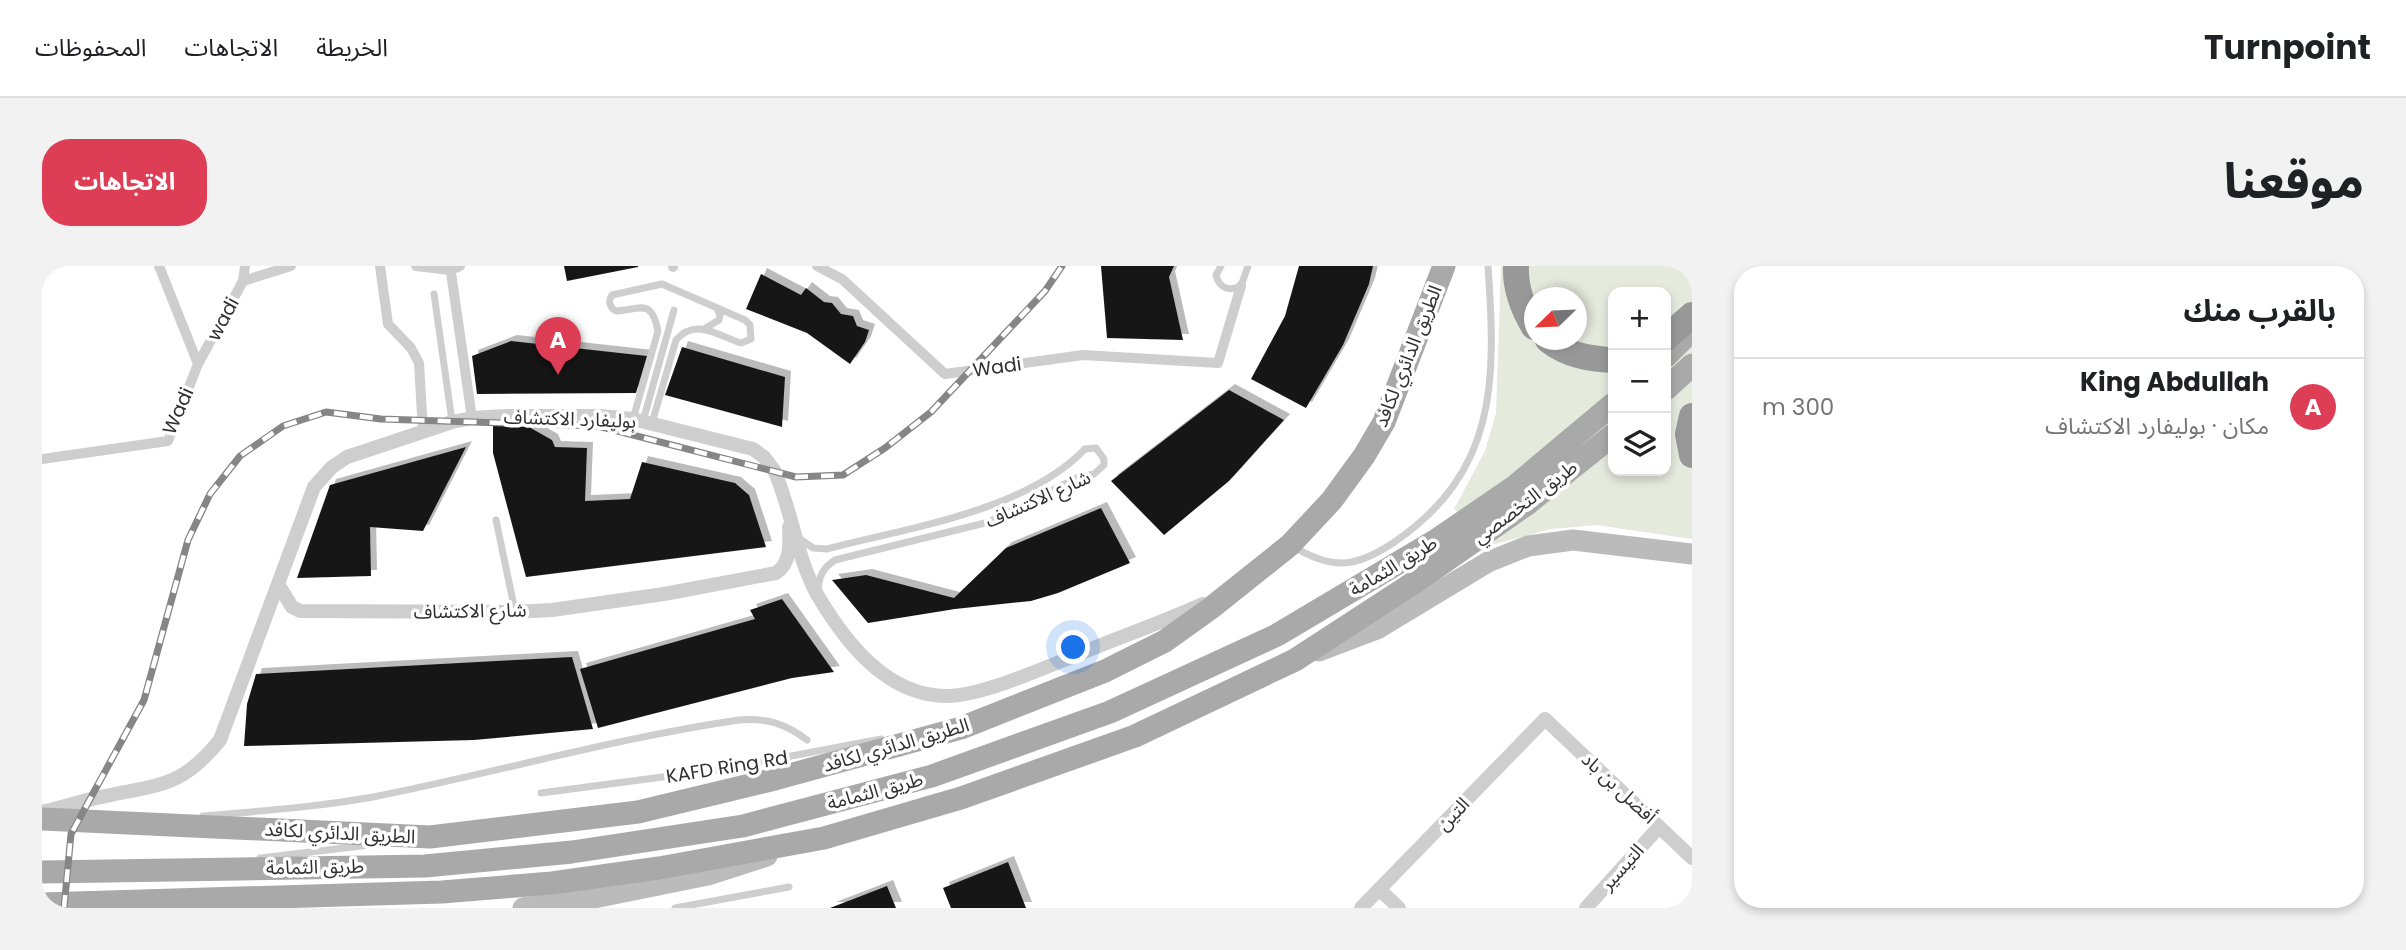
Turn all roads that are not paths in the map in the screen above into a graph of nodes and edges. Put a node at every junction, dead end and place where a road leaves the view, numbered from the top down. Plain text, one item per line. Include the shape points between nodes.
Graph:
1 (159, 266) edge
2 (245, 266) edge
3 (291, 266) edge
4 (380, 266) edge
5 (416, 266) edge
6 (817, 266) edge
7 (1221, 266) edge
8 (1248, 266) edge
9 (1444, 266) edge
10 (1488, 266) edge
11 (1516, 266) edge
12 (453, 268) edge
13 (243, 281) junction
14 (1241, 286) junction
15 (644, 288) junction
16 (434, 294) dead end
17 (641, 306) junction
18 (717, 308) junction
19 (674, 310) dead end
20 (1524, 311) edge
21 (1692, 315) edge
22 (704, 329) junction
23 (1692, 330) edge
24 (1671, 334) edge
25 (1563, 350) edge
26 (1671, 351) edge
27 (1608, 360) edge
28 (198, 363) junction
29 (1692, 365) edge
30 (1671, 384) edge
31 (1608, 408) edge
32 (1692, 416) edge
33 (472, 418) junction
34 (643, 421) junction
35 (452, 422) junction
36 (423, 432) junction
37 (1608, 439) edge
38 (1692, 455) edge
39 (42, 459) edge
40 (788, 513) junction
41 (496, 520) dead end
42 (797, 537) junction
43 (1290, 545) junction
44 (1692, 554) edge
45 (278, 584) junction
46 (1233, 590) junction
47 (817, 594) junction
48 (515, 612) junction
49 (1295, 660) junction
50 (1545, 719) joint
51 (807, 740) dead end
52 (912, 742) junction
53 (541, 793) dead end
54 (42, 813) edge
55 (42, 819) edge
56 (138, 823) junction
57 (1659, 827) junction
58 (430, 837) junction
59 (824, 838) junction
60 (1692, 858) edge
61 (166, 870) junction
62 (42, 872) edge
63 (789, 887) dead end
64 (1379, 889) junction
65 (42, 904) edge
66 (523, 908) edge
67 (675, 908) edge
68 (1361, 908) edge
69 (1399, 908) edge
70 (1586, 908) edge

1 - 28 street, Wadi
2 - 13 street
3 - 13 street, wadi
4 - 36 street via 388,324 419,363
5 - 12 street
6 - 14 street, Wadi via 842,279 945,374 1083,355 1218,363
7 - 14 lane via 1216,275 1220,285 1229,289
8 - 14 lane
9 - 43 main road, الطريق الدائري لكافد via 1384,422 1332,500
10 - 43 lane via 1490,391 1480,433 1454,487 1405,535 1362,560 1328,563
11 - 20 highway
12 - 33 street
13 - 28 street, wadi
15 - 17 lane via 638,296
15 - 17 lane via 612,295 610,303 616,311
15 - 18 lane via 662,285
16 - 35 lane
17 - 34 lane via 658,331
18 - 22 lane via 719,320
18 - 22 lane via 745,320 751,339 741,343
19 - 34 lane
21 - 24 highway
22 - 34 lane via 689,330 676,340
23 - 26 main road
25 - 27 highway
28 - 39 street, Wadi via 168,441
29 - 30 main road
31 - 61 main road, طريق الثمامة via 1514,487 1435,541 1277,635 1110,712 932,776 743,826 572,852 425,866
32 - 38 highway via 1688,434
33 - 34 street, بوليفارد الاكتشاف via 600,416
33 - 35 street, بوليفارد الاكتشاف
34 - 40 street, بوليفارد الاكتشاف via 753,449 779,481
35 - 36 street, بوليفارد الاكتشاف
36 - 45 street, بوليفارد الاكتشاف via 347,457 323,477 314,487
37 - 49 main road, طريق التخصصي via 1516,512
40 - 42 street, بوليفارد الاكتشاف
40 - 48 street, شارع الاكتشاف via 788,557 776,573 664,594
41 - 48 lane
42 - 47 street, بوليفارد الاكتشاف
42 - 47 lane, شارع الاكتشاف via 813,548 827,549 919,526 1010,498 1055,474 1085,449 1096,448 1104,459 1094,474 1077,478 989,523 835,560 820,574
43 - 46 main road, الطريق الدائري لكافد
44 - 49 main road via 1573,540 1528,546 1488,562 1377,629
45 - 48 street, شارع الاكتشاف via 292,607 300,611
45 - 54 street, بوليفارد الاكتشاف via 220,740 198,766 162,785
46 - 47 street, بوليفارد الاكتشاف via 1034,672 945,696 904,687 885,676 849,639
46 - 52 main road, الطريق الدائري لكافد via 1165,641 1105,671 961,728
49 - 59 main road, طريق الثمامة via 1135,736 961,798
50 - 57 street, أفضل بن باد
50 - 64 street, التين
51 - 56 lane, الطريق الدائري لكافد via 775,722 739,720 352,800
52 - 53 lane, KAFD Ring Rd via 892,737 723,769
52 - 58 main road, الطريق الدائري لكافد via 638,811
55 - 56 main road, الطريق الدائري لكافد
56 - 58 main road, الطريق الدائري لكافد
57 - 60 street, أفضل بن باد
57 - 70 street, التيسير
58 - 61 lane
59 - 65 main road, طريق الثمامة via 552,883 456,891
59 - 66 main road, طريق الثمامة via 708,875
61 - 62 main road, طريق الثمامة
63 - 67 lane
64 - 68 street, التين
64 - 69 street

